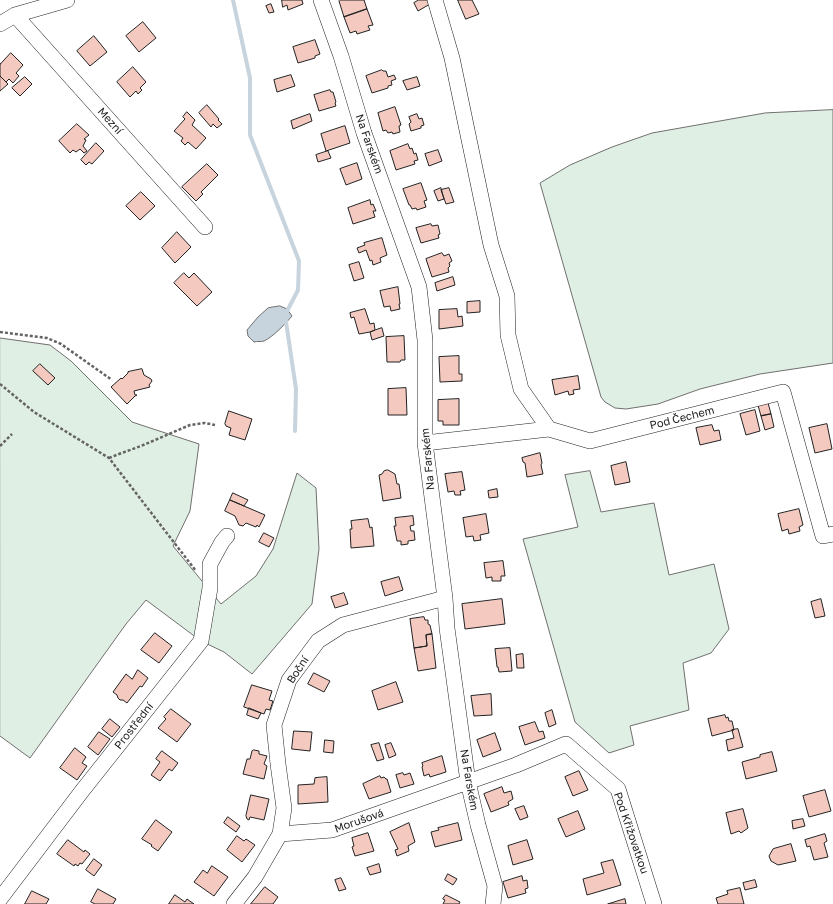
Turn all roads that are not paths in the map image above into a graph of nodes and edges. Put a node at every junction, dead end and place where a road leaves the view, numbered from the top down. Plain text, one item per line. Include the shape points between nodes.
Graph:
1 (67, 0) edge
2 (321, 0) edge
3 (435, 0) edge
4 (16, 16) junction
5 (0, 24) edge
6 (205, 227) dead end
7 (549, 429) junction
8 (424, 443) junction
9 (833, 534) edge
10 (227, 536) dead end
11 (445, 598) junction
12 (468, 782) junction
13 (280, 834) junction
14 (0, 899) edge
15 (234, 904) edge
16 (492, 904) edge
17 (654, 904) edge

1 - 4 street
2 - 8 street, Na Farském via 364,133 419,287 425,340
3 - 7 street via 452,58 491,246 506,296 508,335 521,389
4 - 5 street
4 - 6 street, Mezní
7 - 8 street, Pod Čechem
7 - 9 street, Pod Čechem via 590,441 783,392 823,536
8 - 11 street, Na Farském
10 - 14 street, Prostřední via 210,564 210,588 201,641
11 - 12 street, Na Farském
11 - 13 street, Boční via 343,625 318,641 289,680 274,725 284,808
12 - 13 street, Morušová via 332,830
12 - 16 street, Na Farském via 495,886
12 - 17 street, Pod Křižovatkou via 566,744 618,789
13 - 15 street via 255,877

